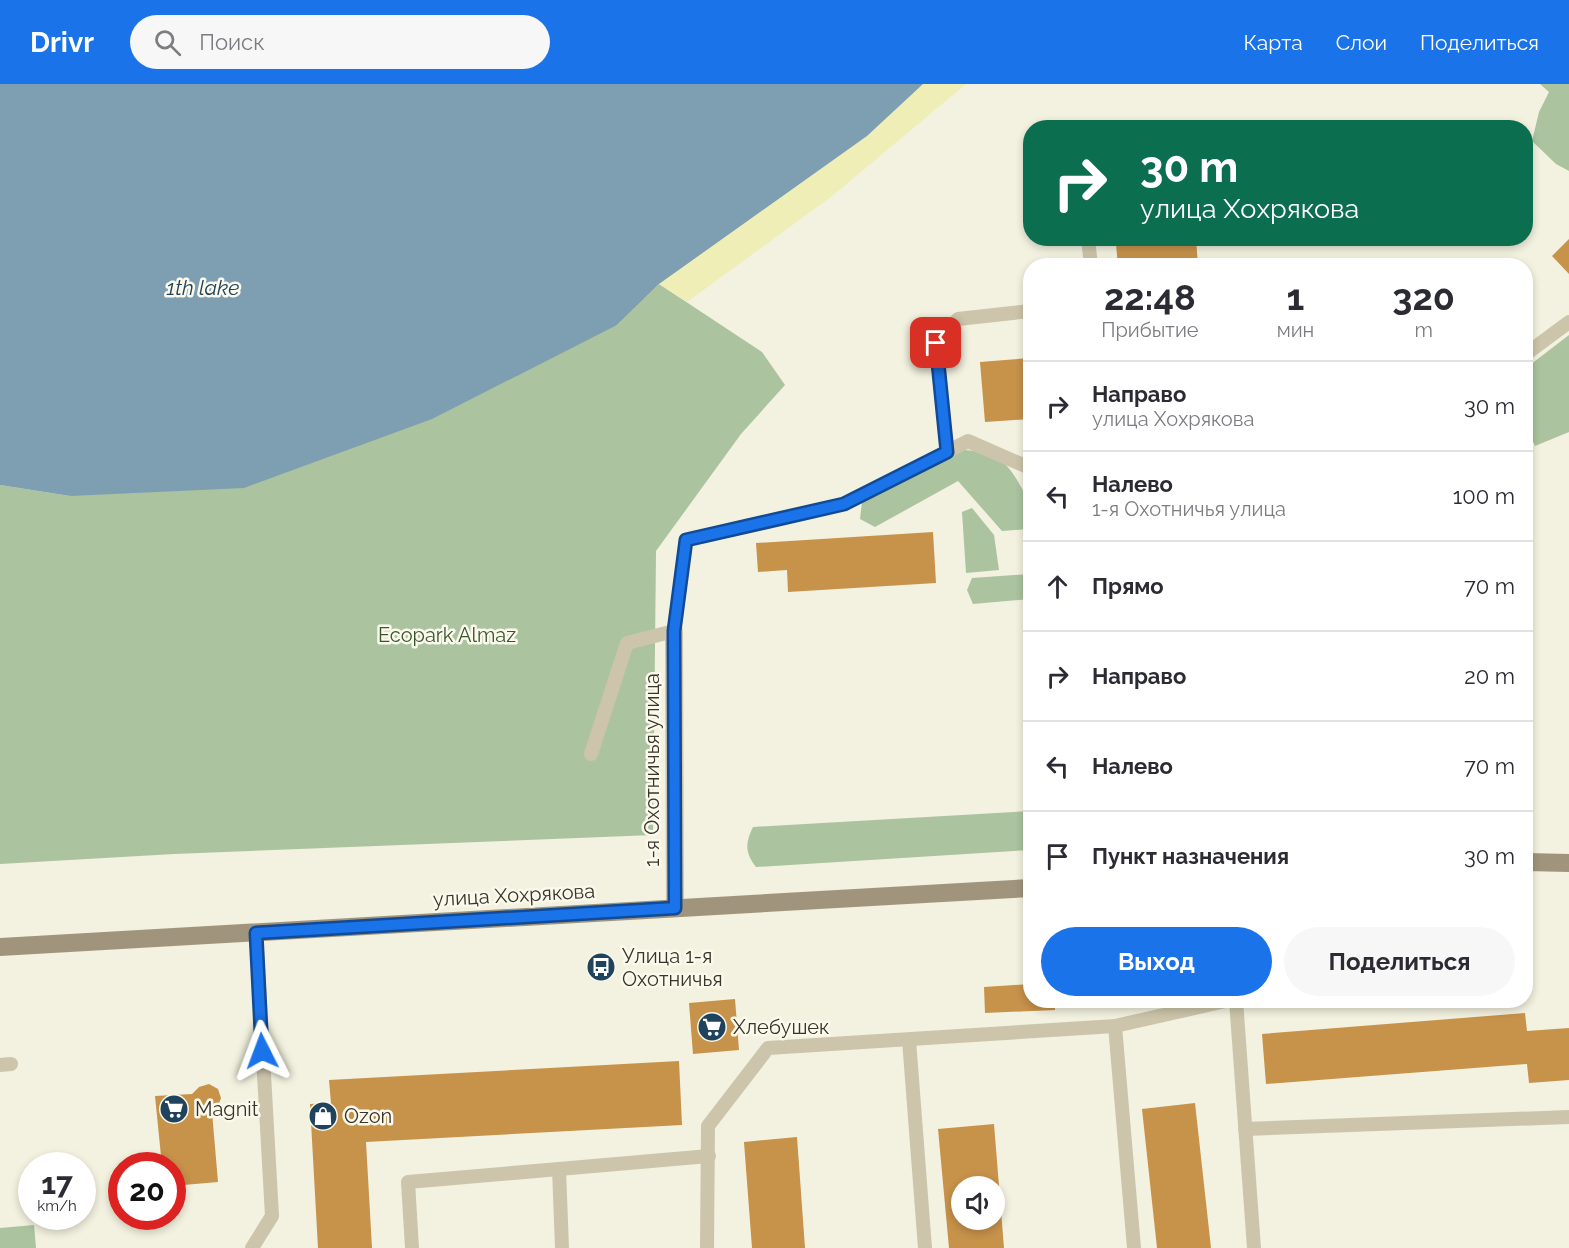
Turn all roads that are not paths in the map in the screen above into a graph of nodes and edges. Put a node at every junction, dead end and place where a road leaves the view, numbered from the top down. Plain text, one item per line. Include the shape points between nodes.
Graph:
1 (1023, 312) edge
2 (1569, 322) edge
3 (1533, 349) edge
4 (947, 452) junction
5 (1023, 465) edge
6 (674, 631) junction
7 (591, 754) dead end
8 (1533, 862) edge
9 (1569, 862) edge
10 (1023, 888) edge
11 (675, 908) junction
12 (256, 933) junction
13 (0, 947) edge
14 (1195, 1008) edge
15 (1237, 1008) edge
16 (1115, 1026) junction
17 (909, 1040) junction
18 (1569, 1117) edge
19 (1245, 1129) junction
20 (709, 1156) junction
21 (559, 1169) junction
22 (252, 1248) edge
23 (412, 1248) edge
24 (562, 1248) edge
25 (707, 1248) edge
26 (925, 1248) edge
27 (1134, 1248) edge
28 (1254, 1248) edge

1 - 4 lane via 958,319 936,343
2 - 3 lane
4 - 5 lane via 968,441
4 - 6 lane via 844,504 686,540
6 - 7 lane via 627,643
6 - 11 street, 1-я Охотничья улица
8 - 9 main road
10 - 11 main road, улица Хохрякова
11 - 12 main road, улица Хохрякова
12 - 13 main road, улица Хохрякова
12 - 22 lane via 272,1216
14 - 16 lane
15 - 19 lane
16 - 17 lane
16 - 27 lane
17 - 20 lane via 768,1048 708,1126
17 - 26 lane
18 - 19 lane
19 - 28 lane
20 - 21 lane
20 - 25 lane
21 - 23 lane via 408,1182
21 - 24 lane

